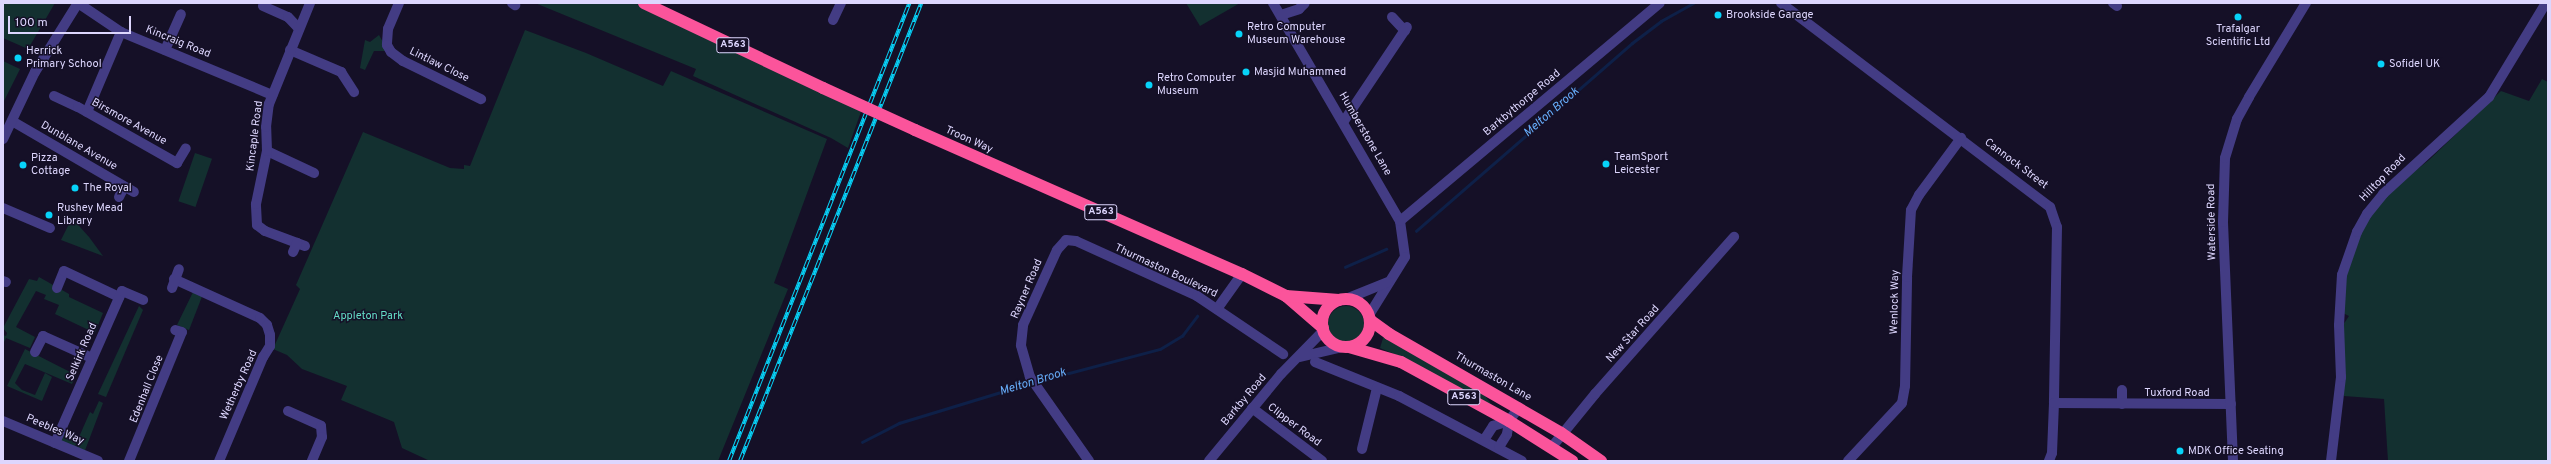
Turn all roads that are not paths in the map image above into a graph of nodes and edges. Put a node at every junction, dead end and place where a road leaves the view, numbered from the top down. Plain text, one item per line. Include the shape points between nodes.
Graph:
1 (78, 3) edge
2 (310, 3) edge
3 (399, 3) edge
4 (644, 3) edge
5 (841, 3) edge
6 (1273, 3) edge
7 (1305, 3) edge
8 (1660, 3) edge
9 (1781, 3) edge
10 (2306, 3) edge
11 (2546, 3) edge
12 (263, 6) dead end
13 (181, 14) dead end
14 (1281, 15) junction
15 (1392, 17) dead end
16 (832, 20) dead end
17 (299, 29) junction
18 (121, 32) junction
19 (165, 50) junction
20 (290, 50) junction
21 (354, 92) dead end
22 (272, 95) junction
23 (54, 96) dead end
24 (481, 99) dead end
25 (87, 112) junction
26 (12, 121) junction
27 (1344, 121) junction
28 (1961, 138) junction
29 (3, 139) edge
30 (186, 148) dead end
31 (267, 151) junction
32 (314, 173) dead end
33 (124, 187) junction
34 (134, 192) dead end
35 (119, 197) dead end
36 (3, 208) edge
37 (1400, 221) junction
38 (50, 228) dead end
39 (1734, 237) dead end
40 (1076, 242) joint
41 (299, 247) dead end
42 (179, 269) dead end
43 (1242, 274) junction
44 (1388, 282) junction
45 (57, 288) dead end
46 (1286, 296) junction
47 (119, 297) junction
48 (144, 300) dead end
49 (1343, 300) junction
50 (1217, 309) junction
51 (1369, 318) junction
52 (1323, 329) junction
53 (182, 332) dead end
54 (1346, 347) junction
55 (35, 352) dead end
56 (1283, 354) dead end
57 (1300, 357) junction
58 (92, 358) junction
59 (1315, 362) dead end
60 (1377, 388) junction
61 (2122, 390) dead end
62 (2054, 403) junction
63 (2122, 404) junction
64 (2231, 404) junction
65 (1519, 407) junction
66 (1252, 408) junction
67 (288, 411) dead end
68 (3, 421) edge
69 (1509, 421) junction
70 (1561, 433) junction
71 (1484, 440) junction
72 (55, 444) junction
73 (1499, 447) junction
74 (1551, 448) junction
75 (1362, 449) dead end
76 (98, 461) edge
77 (129, 461) edge
78 (219, 461) edge
79 (312, 461) edge
80 (1089, 461) edge
81 (1209, 461) edge
82 (1322, 461) edge
83 (1522, 461) edge
84 (1572, 461) edge
85 (1601, 461) edge
86 (1848, 461) edge
87 (2049, 461) edge
88 (2233, 461) edge
89 (2331, 461) edge

1 - 18 street, Kincraig Road
1 - 26 street via 36,72
2 - 17 street, Kincaple Road
3 - 24 street, Lintlaw Close via 388,29 387,45 391,52 403,61
4 - 43 highway, Troon Way / A563, bridge via 915,130
5 - 16 street
6 - 14 street, Humberstone Lane
7 - 14 street via 1299,9
8 - 37 street, Barkbythorpe Road
9 - 28 street, Cannock Street
10 - 64 street, Waterside Road via 2237,119 2225,158 2223,222
11 - 89 street, Hilltop Road via 2489,97 2383,194 2357,232 2342,275 2339,325 2341,377
12 - 17 street via 288,17
13 - 19 street
14 - 27 street, Humberstone Lane
15 - 27 street via 1406,29
17 - 20 street, Kincaple Road
18 - 19 street, Kincraig Road
18 - 25 street
19 - 22 street, Kincraig Road
20 - 21 street via 341,72
20 - 22 street, Kincaple Road
22 - 31 street, Kincaple Road via 266,127
23 - 25 street, Birsmore Avenue
25 - 30 street, Birsmore Avenue via 177,163
26 - 29 street
26 - 33 street, Dunblane Avenue
27 - 37 street, Humberstone Lane
28 - 62 street, Cannock Street via 2046,201 2055,217
28 - 86 street, Wenlock Way via 1911,210 1905,386 1902,403
31 - 32 street
31 - 41 street, Kincaple Road via 256,204 257,225
33 - 34 street, Dunblane Avenue
33 - 35 street
36 - 38 street
37 - 44 street, Humberstone Lane via 1405,241 1405,257
39 - 70 street, New Star Road
40 - 50 street, Thurmaston Boulevard via 1159,278
40 - 80 street, Rayner Road via 1066,240 1057,250 1023,325 1022,355 1030,377
42 - 78 street, Wetherby Road via 173,284 260,318 267,325 270,335 270,346
43 - 46 highway, Troon Way / A563
43 - 50 street
44 - 49 street
44 - 51 street, Humberstone Lane
45 - 47 street via 64,272
46 - 49 highway, Troon Way / A563
46 - 52 highway, Troon Way / A563
47 - 48 street via 122,291
47 - 58 street, Selkirk Road
49 - 51 highway via 1360,304
49 - 52 highway via 1333,303 1324,314
50 - 56 street, Thurmaston Boulevard
51 - 54 highway via 1367,334 1356,345
51 - 65 highway, Thurmaston Lane / A563 via 1395,338
52 - 54 highway via 1332,342
52 - 57 street, Barkby Road
53 - 77 street, Edenhall Close
54 - 57 street, Barkby Road
54 - 69 highway, A563 via 1401,362
55 - 58 street via 43,336
57 - 66 street, Barkby Road via 1280,374
58 - 72 street, Selkirk Road
59 - 60 street
60 - 71 street
60 - 75 street
61 - 63 street
62 - 63 street, Tuxford Road
62 - 87 street, Cannock Street via 2052,453
63 - 64 street, Tuxford Road
64 - 88 street, Waterside Road
65 - 69 street
65 - 70 highway, Thurmaston Lane / A563
66 - 81 street, Barkby Road
66 - 82 street, Clipper Road
67 - 79 street via 321,426 322,437
68 - 72 street, Peebles Way
69 - 71 street via 1493,426
69 - 73 street via 1507,434
69 - 74 highway, A563
70 - 74 street, New Star Road
70 - 85 highway, Thurmaston Lane / A563
71 - 73 street
72 - 76 street, Peebles Way
73 - 83 street
74 - 84 highway, A563

